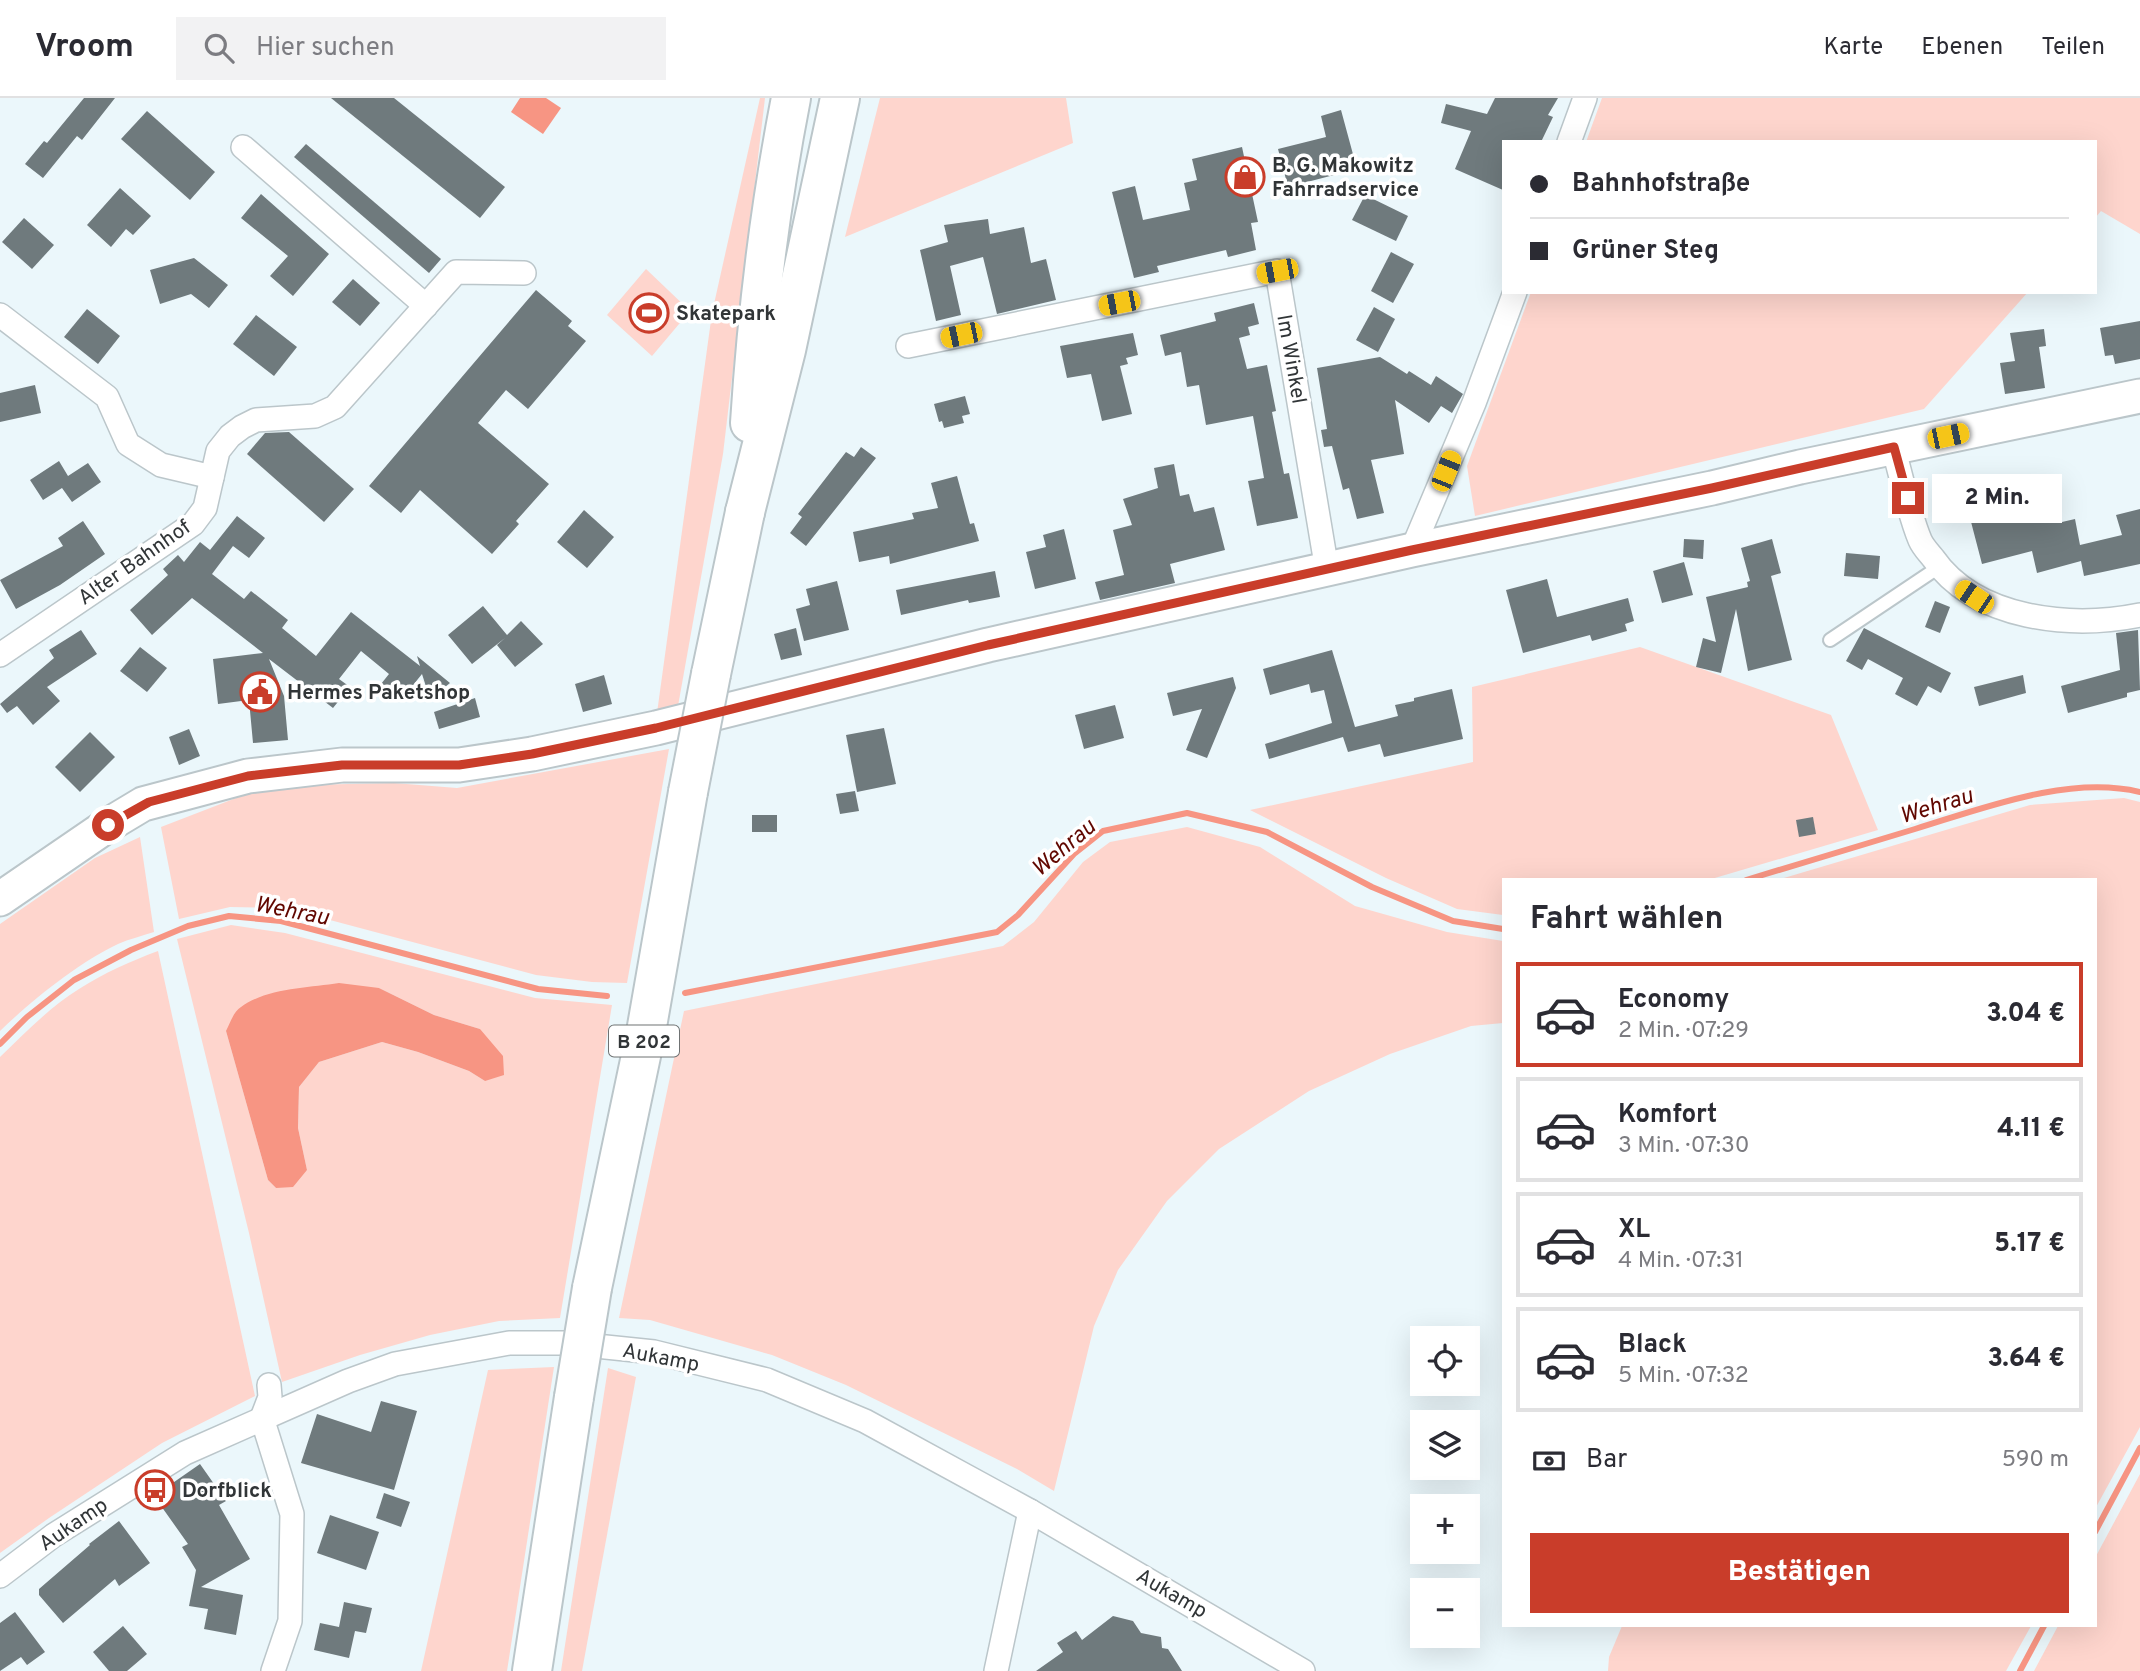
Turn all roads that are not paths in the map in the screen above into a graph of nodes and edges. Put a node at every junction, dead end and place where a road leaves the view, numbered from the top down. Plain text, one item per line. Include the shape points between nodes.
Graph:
1 (791, 98) edge
2 (840, 98) edge
3 (1585, 98) edge
4 (1570, 140) edge
5 (243, 146) dead end
6 (524, 273) dead end
7 (1513, 294) edge
8 (426, 306) junction
9 (0, 315) edge
10 (908, 346) dead end
11 (2140, 396) edge
12 (1894, 447) junction
13 (212, 477) junction
14 (745, 512) junction
15 (1412, 550) junction
16 (1938, 567) junction
17 (1327, 570) junction
18 (2140, 615) edge
19 (1830, 640) dead end
20 (0, 655) edge
21 (0, 899) edge
22 (269, 1385) dead end
23 (262, 1418) junction
24 (1030, 1511) junction
25 (0, 1576) edge
26 (273, 1671) edge
27 (531, 1671) edge
28 (996, 1671) edge
29 (1303, 1671) edge

1 - 14 highway via 755,343
2 - 14 highway via 786,350
3 - 4 street
5 - 8 street
6 - 8 street, Alter Bahnhof via 456,272
7 - 15 street via 1474,403
8 - 13 street, Alter Bahnhof via 335,407 315,416 256,420 242,427 218,451
9 - 13 street via 107,397 128,444 161,465
10 - 17 street, Im Winkel via 1277,271
11 - 12 main road
12 - 15 main road
12 - 16 street via 1921,541
13 - 20 street, Alter Bahnhof via 205,508 193,524
14 - 27 highway, B 202, bridge via 592,1289
15 - 17 main road
16 - 18 street via 1974,597 2044,619 2088,621
16 - 19 lane
17 - 21 main road via 532,754 459,765 342,765 248,776 143,804
22 - 23 street
23 - 24 street, Aukamp via 395,1364 509,1343 567,1343 654,1352 767,1380 865,1421
23 - 25 street, Aukamp via 184,1452 54,1535
23 - 26 street via 292,1514 290,1621
24 - 28 street
24 - 29 street, Aukamp

